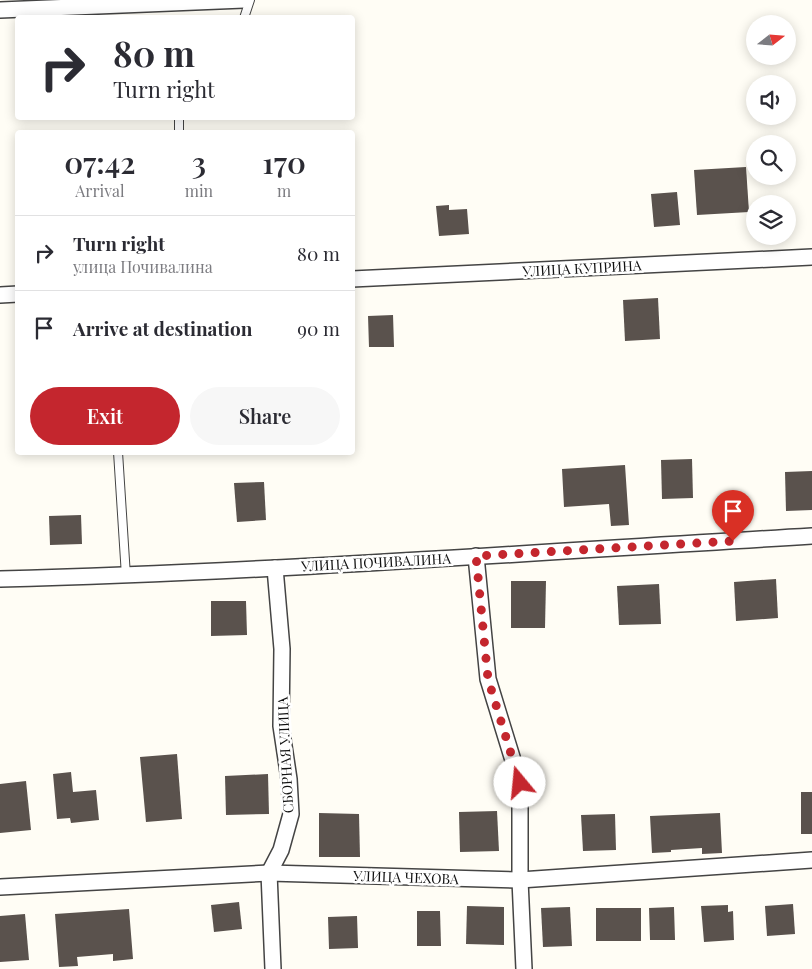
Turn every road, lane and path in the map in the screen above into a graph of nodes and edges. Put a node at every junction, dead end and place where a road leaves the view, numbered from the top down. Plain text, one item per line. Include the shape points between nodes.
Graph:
1 (244, 0) edge
2 (250, 0) edge
3 (0, 10) edge
4 (245, 15) edge
5 (812, 257) edge
6 (355, 279) edge
7 (15, 294) edge
8 (0, 295) edge
9 (118, 455) edge
10 (812, 536) edge
11 (476, 556) junction
12 (275, 568) junction
13 (126, 576) junction
14 (0, 579) edge
15 (812, 860) edge
16 (270, 873) junction
17 (520, 880) junction
18 (0, 886) edge
19 (273, 969) edge
20 (524, 969) edge

1 - 3 street
2 - 4 lane
5 - 6 street, УЛИЦА КУПРИНА
7 - 8 street
9 - 13 lane
10 - 11 street, УЛИЦА ПОЧИВАЛИНА
11 - 12 street, УЛИЦА ПОЧИВАЛИНА
11 - 17 street via 488,679 520,783
12 - 13 street, УЛИЦА ПОЧИВАЛИНА
12 - 16 street, СБОРНАЯ УЛИЦА via 282,649 281,726 291,814 281,850
13 - 14 street, УЛИЦА ПОЧИВАЛИНА
15 - 17 street, УЛИЦА ЧЕХОВА
16 - 17 street, УЛИЦА ЧЕХОВА
16 - 18 street, УЛИЦА ЧЕХОВА
16 - 19 street, СБОРНАЯ УЛИЦА
17 - 20 street

